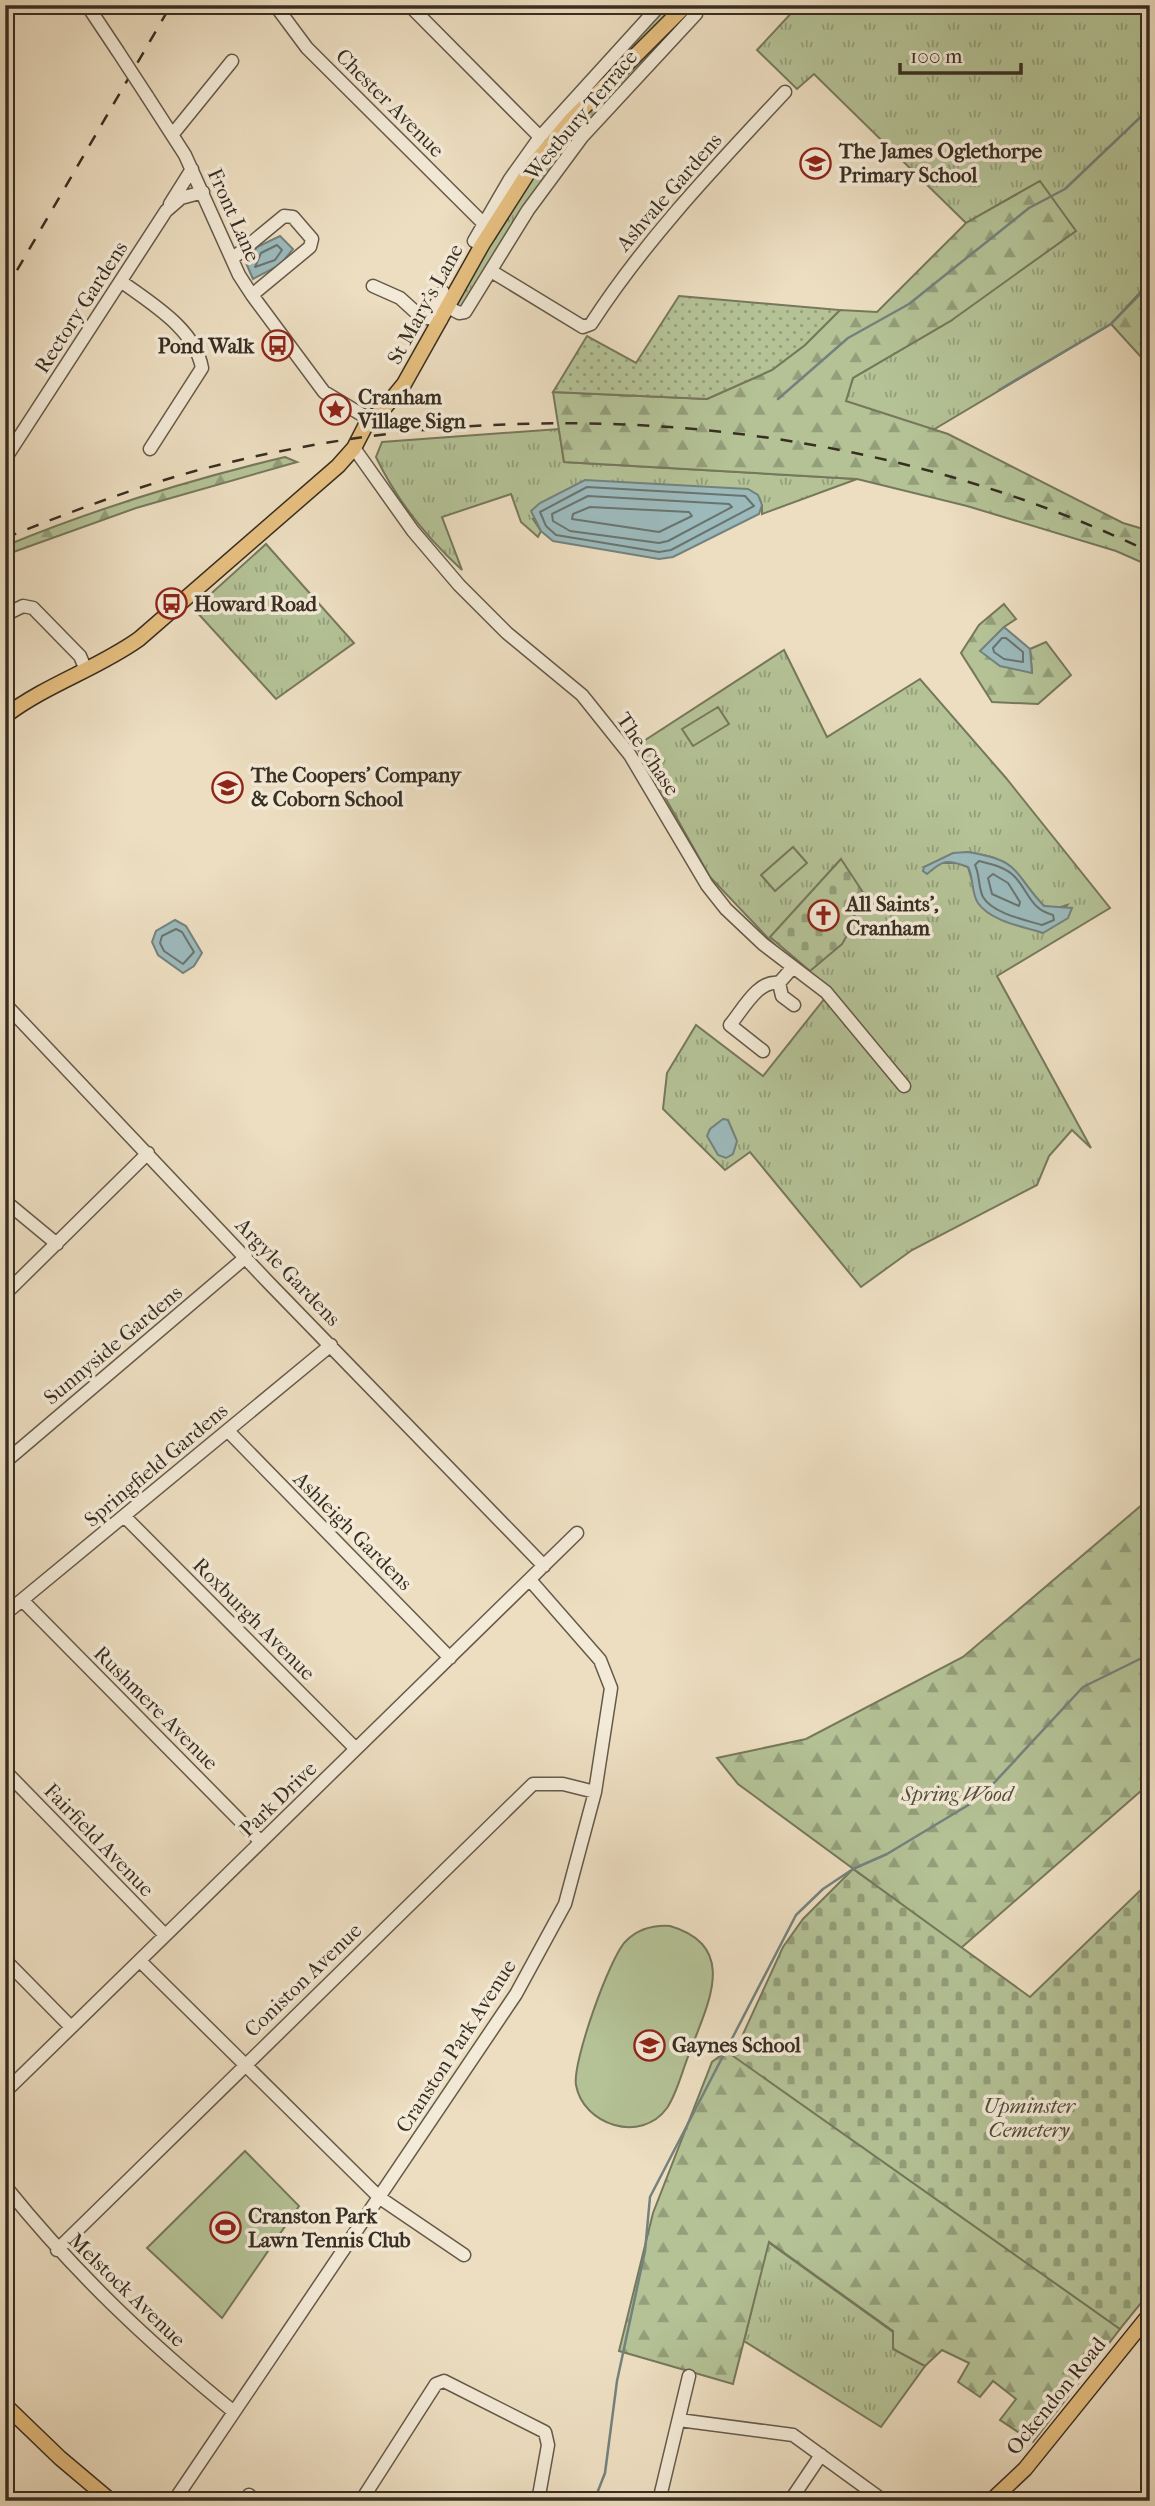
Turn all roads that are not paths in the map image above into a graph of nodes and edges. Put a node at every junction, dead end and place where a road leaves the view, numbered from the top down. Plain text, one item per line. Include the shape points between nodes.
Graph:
1 (87, 5) edge
2 (275, 5) edge
3 (409, 5) edge
4 (660, 5) edge
5 (689, 5) edge
6 (232, 61) dead end
7 (785, 92) dead end
8 (172, 135) junction
9 (540, 137) junction
10 (192, 169) junction
11 (203, 192) junction
12 (166, 211) junction
13 (484, 224) junction
14 (482, 244) junction
15 (232, 259) junction
16 (491, 271) junction
17 (122, 282) junction
18 (373, 286) dead end
19 (443, 292) dead end
20 (251, 295) junction
21 (439, 315) junction
22 (369, 419) junction
23 (354, 448) junction
24 (150, 449) dead end
25 (5, 459) edge
26 (5, 615) edge
27 (86, 670) junction
28 (5, 716) edge
29 (793, 967) junction
30 (779, 983) junction
31 (5, 1004) edge
32 (793, 1005) dead end
33 (763, 1051) dead end
34 (904, 1086) dead end
35 (148, 1153) junction
36 (5, 1201) edge
37 (57, 1244) junction
38 (246, 1257) junction
39 (5, 1294) edge
40 (331, 1345) junction
41 (228, 1431) junction
42 (5, 1462) edge
43 (124, 1516) junction
44 (577, 1533) dead end
45 (544, 1566) junction
46 (530, 1580) junction
47 (23, 1601) junction
48 (5, 1614) edge
49 (450, 1658) junction
50 (356, 1749) junction
51 (5, 1771) edge
52 (595, 1792) junction
53 (261, 1842) junction
54 (165, 1936) junction
55 (5, 1960) edge
56 (140, 1961) junction
57 (71, 2028) junction
58 (245, 2063) junction
59 (5, 2092) edge
60 (5, 2186) edge
61 (380, 2198) junction
62 (57, 2250) junction
63 (464, 2255) dead end
64 (1150, 2314) edge
65 (689, 2376) dead end
66 (5, 2405) edge
67 (234, 2412) junction
68 (679, 2420) junction
69 (821, 2455) junction
70 (111, 2501) edge
71 (173, 2501) edge
72 (361, 2501) edge
73 (538, 2501) edge
74 (659, 2501) edge
75 (790, 2501) edge
76 (884, 2501) edge
77 (991, 2501) edge

1 - 8 street, Front Lane, bridge
2 - 13 street, Chester Avenue via 307,48
3 - 9 street
4 - 9 street
5 - 14 main road, St Mary's Lane via 560,133 508,200
5 - 16 street, Westbury Terrace via 696,14 582,137 543,187
6 - 8 street
7 - 16 street, Ashvale Gardens via 676,210 623,274 591,324 583,327
8 - 10 street, Front Lane
9 - 13 street
10 - 11 street, Front Lane
10 - 12 street
11 - 12 street, Rectory Gardens via 181,198
11 - 15 street, Front Lane
12 - 17 street, Rectory Gardens
13 - 14 street via 474,241
14 - 21 main road, St Mary's Lane
15 - 20 street, Front Lane
15 - 20 street via 284,216 293,217 312,239 310,247
16 - 21 street, Westbury Terrace via 465,312
17 - 24 street via 185,334 199,352 202,369
17 - 25 street, Rectory Gardens
18 - 21 street via 400,298 421,317
19 - 21 street
20 - 22 street, Front Lane via 324,392
21 - 22 main road, St Mary's Lane via 404,384 381,412
22 - 23 main road, St Mary's Lane
23 - 27 main road, St Mary's Lane via 192,596 122,651
23 - 29 street, The Chase via 413,531 459,584 507,633 582,695 629,755 707,885 726,909
26 - 27 street via 23,606 33,608 80,656
27 - 28 main road, St Mary's Lane
29 - 30 street
29 - 34 street, The Chase via 826,992
30 - 32 street via 782,996
30 - 33 street via 761,987 730,1025
31 - 35 street, Argyle Gardens
35 - 37 street
35 - 38 street, Argyle Gardens
36 - 37 street
37 - 39 street
38 - 40 street, Argyle Gardens
38 - 42 street, Sunnyside Gardens
40 - 41 street, Springfield Gardens
40 - 45 street, Argyle Gardens
41 - 43 street, Springfield Gardens
41 - 49 street, Ashleigh Gardens
43 - 47 street, Springfield Gardens
43 - 50 street, Roxburgh Avenue
44 - 45 street, Park Drive
45 - 46 street, Park Drive
46 - 49 street, Park Drive
46 - 52 street, Cranston Park Avenue via 600,1660 611,1688
47 - 48 street, Springfield Gardens
47 - 53 street, Rushmere Avenue
49 - 50 street, Park Drive
50 - 53 street, Park Drive
51 - 54 street, Fairfield Avenue
52 - 58 street, Coniston Avenue via 563,1784 533,1784
52 - 61 street, Cranston Park Avenue via 565,1905 516,1994
53 - 54 street, Park Drive
54 - 56 street, Park Drive
55 - 57 street
56 - 57 street, Park Drive
56 - 58 street
57 - 59 street, Park Drive
58 - 61 street
58 - 62 street, Coniston Avenue
60 - 62 street, Melstock Avenue
61 - 63 street
61 - 67 street, Cranston Park Avenue
62 - 67 street, Melstock Avenue via 156,2348
64 - 77 main road, Ockendon Road via 1024,2469
65 - 68 street
66 - 70 main road
67 - 71 street, Cranston Park Avenue
68 - 69 street via 793,2435
68 - 74 street
69 - 75 street
69 - 76 street
72 - 73 street via 436,2384 444,2381 545,2432 548,2445

